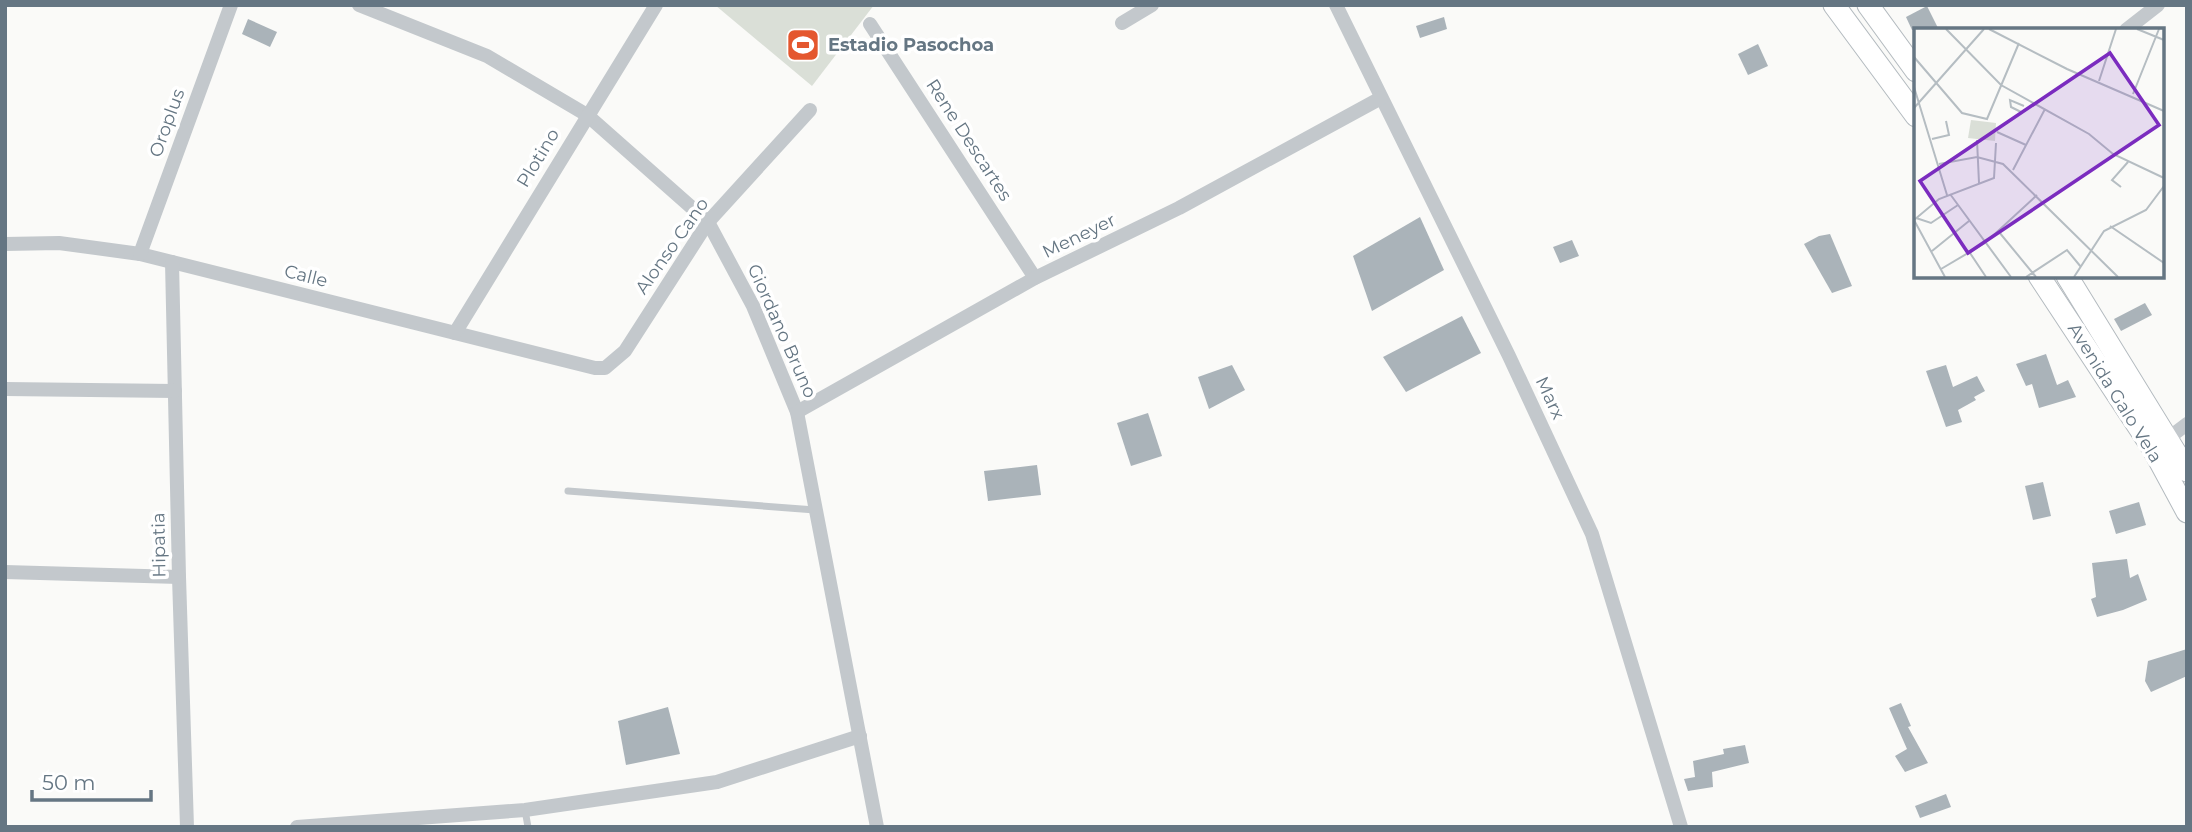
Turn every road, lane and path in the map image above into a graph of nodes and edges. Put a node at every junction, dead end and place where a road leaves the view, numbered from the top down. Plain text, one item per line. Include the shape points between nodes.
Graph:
1 (231, 5) edge
2 (359, 5) edge
3 (656, 5) edge
4 (1152, 5) edge
5 (1336, 5) edge
6 (1834, 5) edge
7 (1868, 5) edge
8 (2158, 5) edge
9 (870, 23) dead end
10 (1122, 23) dead end
11 (2129, 28) edge
12 (1914, 68) edge
13 (1381, 98) junction
14 (810, 110) dead end
15 (1914, 113) edge
16 (587, 115) junction
17 (708, 222) junction
18 (5, 244) edge
19 (140, 254) junction
20 (172, 262) junction
21 (1035, 278) junction
22 (2040, 278) edge
23 (2068, 278) edge
24 (455, 332) junction
25 (595, 368) joint
26 (5, 389) edge
27 (175, 391) junction
28 (797, 412) junction
29 (2187, 424) edge
30 (2160, 444) junction
31 (2187, 471) edge
32 (568, 491) dead end
33 (816, 510) junction
34 (2187, 512) edge
35 (5, 572) edge
36 (179, 577) junction
37 (860, 736) junction
38 (525, 810) junction
39 (357, 825) edge
40 (187, 827) edge
41 (297, 827) edge
42 (528, 827) edge
43 (877, 827) edge
44 (1681, 827) edge

1 - 19 street, Oroplus
2 - 16 street, Giordano Bruno via 487,56
3 - 16 street, Plotino
4 - 10 street
5 - 13 street, Marx
6 - 15 main road
7 - 12 main road
8 - 11 street
9 - 21 street, Rene Descartes
13 - 21 street, Meneyer via 1179,208
13 - 44 street, Marx via 1592,534
14 - 17 street, Alonso Cano
16 - 17 street, Giordano Bruno
16 - 24 street, Plotino
17 - 25 street, Alonso Cano via 625,351 605,368
17 - 28 street, Giordano Bruno via 753,306
18 - 19 street, Calle via 60,243
19 - 20 street, Calle
20 - 24 street, Calle
20 - 27 street, Hipatia
21 - 28 street, Meneyer
22 - 30 main road, Avenida Galo Vela
23 - 30 main road, Avenida Galo Vela
24 - 25 street, Calle
26 - 27 street
27 - 36 street, Hipatia
28 - 33 street, Giordano Bruno
29 - 30 street
30 - 31 main road, Avenida Galo Vela
30 - 34 main road, Avenida Galo Vela
32 - 33 lane
33 - 37 street, Giordano Bruno
35 - 36 street
36 - 40 street, Hipatia
37 - 38 street via 717,782
37 - 43 street, Giordano Bruno
38 - 39 street
38 - 42 lane
39 - 41 street

